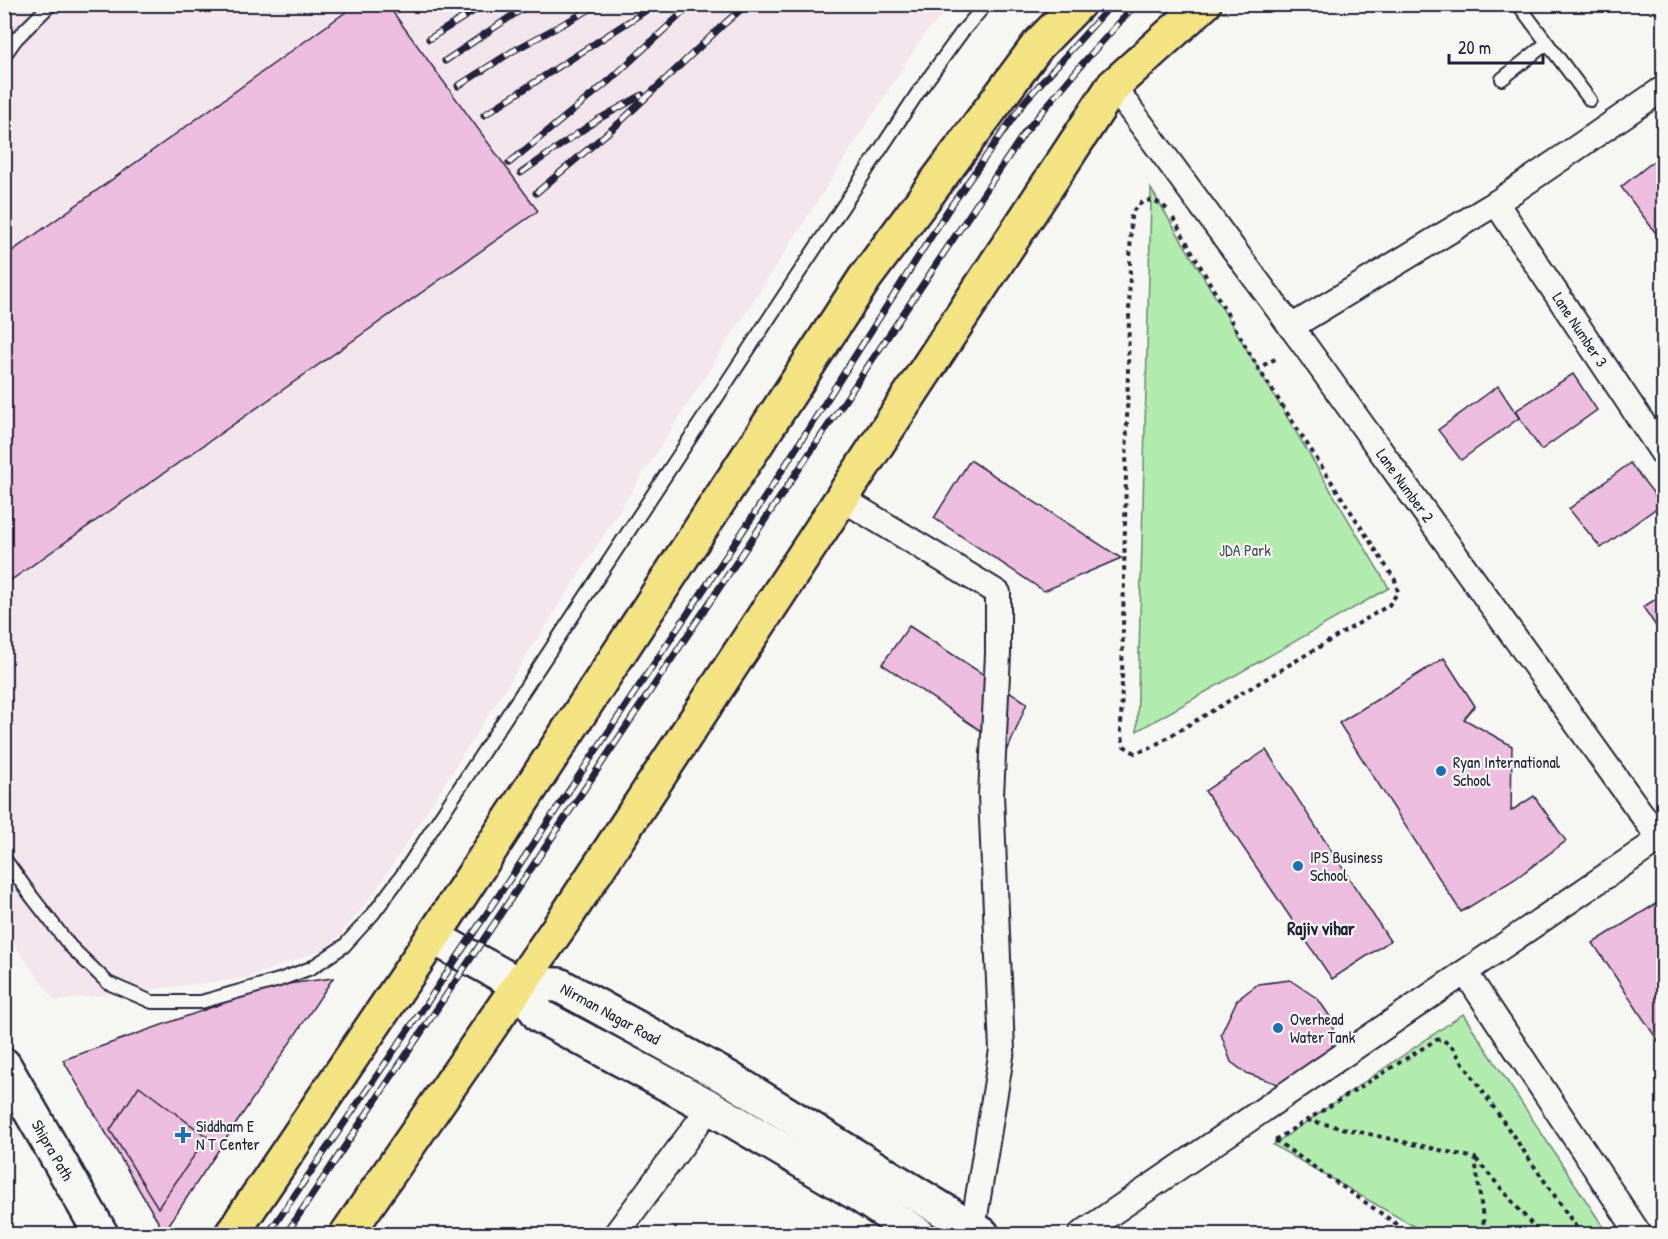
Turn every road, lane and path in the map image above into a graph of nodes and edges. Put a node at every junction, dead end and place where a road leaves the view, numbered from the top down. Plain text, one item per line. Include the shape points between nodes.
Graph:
1 (51, 4) edge
2 (986, 4) edge
3 (1078, 4) edge
4 (1204, 4) edge
5 (1518, 4) edge
6 (1547, 44) junction
7 (4, 56) edge
8 (1502, 79) dead end
9 (1113, 86) junction
10 (1663, 91) edge
11 (1590, 100) dead end
12 (1496, 203) junction
13 (1297, 335) junction
14 (1258, 368) junction
15 (1664, 455) edge
16 (841, 498) junction
17 (1662, 842) edge
18 (4, 858) edge
19 (433, 937) junction
20 (1465, 972) junction
21 (518, 984) junction
22 (4, 1065) edge
23 (710, 1107) junction
24 (1307, 1120) junction
25 (1475, 1158) junction
26 (978, 1231) edge
27 (101, 1234) edge
28 (232, 1234) edge
29 (347, 1234) edge
30 (616, 1234) edge
31 (918, 1234) edge
32 (1081, 1234) edge
33 (1411, 1234) edge
34 (1485, 1234) edge
35 (1540, 1234) edge
36 (1581, 1234) edge
37 (1639, 1234) edge

1 - 7 lane
2 - 18 lane via 917,94 402,875 344,946 310,968 279,981 201,1002 152,1002 108,983 77,953
3 - 19 main road via 1038,45 865,278
4 - 9 main road
5 - 6 lane
6 - 8 lane
6 - 11 lane
9 - 13 street, Lane Number 2
9 - 16 main road
10 - 12 street
12 - 13 street
12 - 15 street, Lane Number 3
13 - 14 path
13 - 17 street, Lane Number 2
14 - 14 path via 1395,580 1398,592 1381,610 1150,748 1135,753 1124,746 1121,731 1131,214 1141,204 1151,199 1169,211
16 - 21 main road
16 - 26 street via 998,593 991,795 1002,1050
17 - 20 street
19 - 21 street
19 - 28 main road
20 - 32 street
20 - 37 street
21 - 23 street via 540,1016
21 - 26 street, Nirman Nagar Road via 559,985 730,1079
21 - 29 main road
22 - 27 street, Shipra Path
23 - 30 street
23 - 31 street
24 - 25 path
24 - 33 path via 1275,1140
24 - 36 path via 1442,1039 1452,1047
25 - 34 path
25 - 35 path

